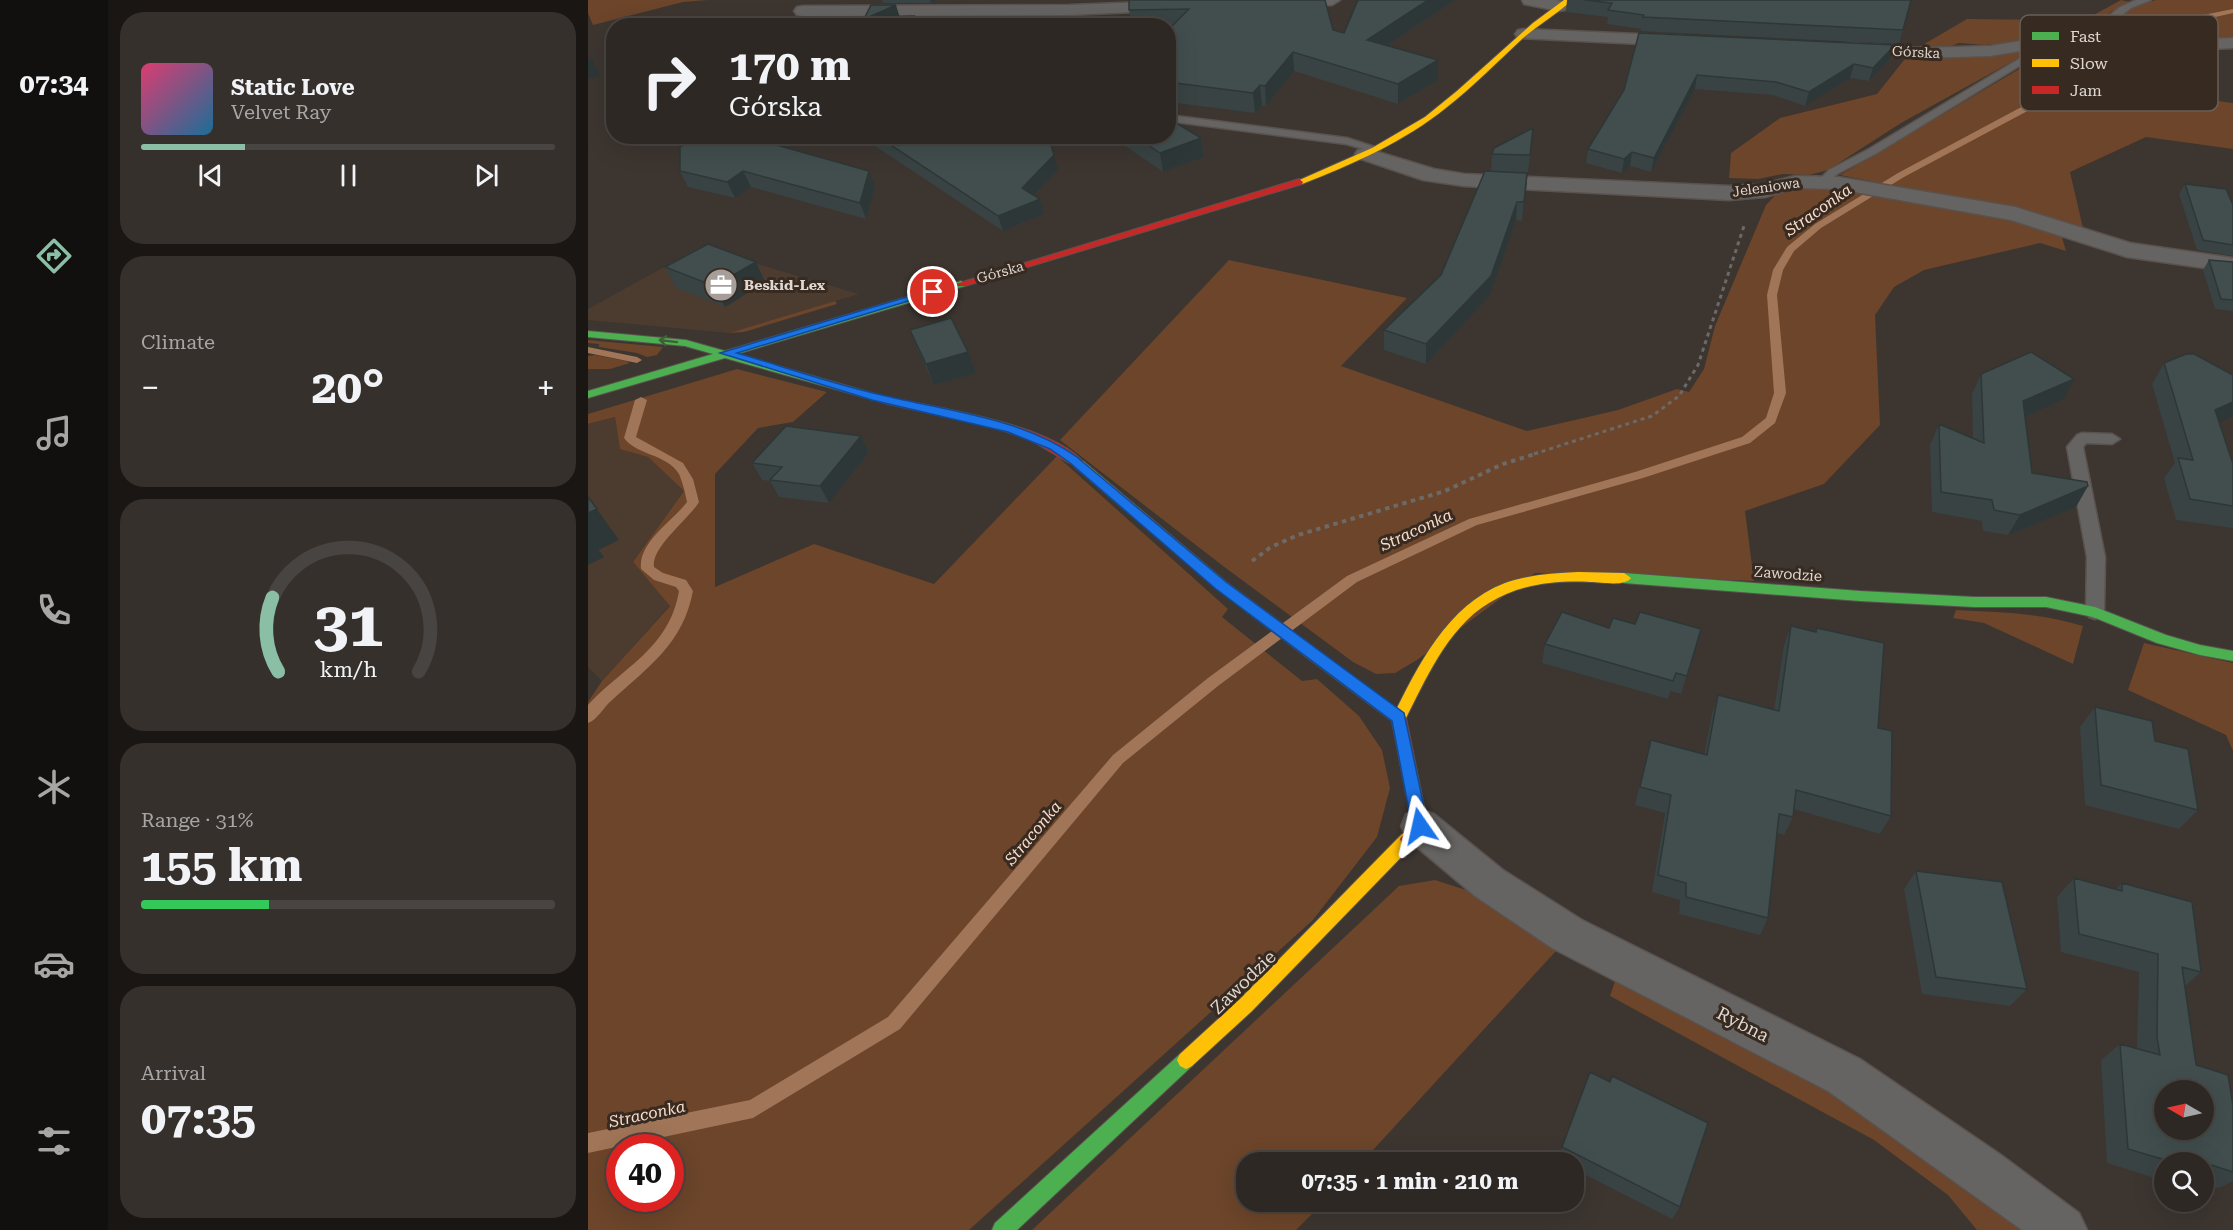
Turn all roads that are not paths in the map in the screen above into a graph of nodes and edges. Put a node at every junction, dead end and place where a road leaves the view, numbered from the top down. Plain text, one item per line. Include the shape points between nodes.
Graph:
1 (1332, 0) edge
2 (1530, 0) edge
3 (2146, 0) edge
4 (1260, 3) edge
5 (1564, 3) edge
6 (1189, 6) edge
7 (803, 11) dead end
8 (2115, 15) edge
9 (1524, 34) junction
10 (1702, 41) edge
11 (2233, 43) edge
12 (2218, 44) edge
13 (2020, 46) edge
14 (1835, 47) edge
15 (2020, 62) edge
16 (1176, 119) edge
17 (1370, 151) junction
18 (1830, 182) junction
19 (2233, 265) edge
20 (588, 334) edge
21 (726, 353) junction
22 (588, 395) edge
23 (2112, 439) dead end
24 (2095, 612) junction
25 (2233, 656) edge
26 (1399, 718) junction
27 (1420, 826) junction
28 (1002, 1230) edge
29 (2062, 1230) edge

1 - 4 street
2 - 5 street
3 - 8 lane
5 - 9 street, Górska
6 - 7 street
9 - 10 street
9 - 17 street, Górska via 1444,106
11 - 12 street, Górska
13 - 14 street, Górska via 1957,53
15 - 18 lane via 1833,172
16 - 17 lane via 1347,141
17 - 18 street, Jeleniowa via 1431,175 1464,180 1729,193
17 - 21 street, Górska via 1238,202
18 - 19 street, Jeleniowa via 2015,214 2127,250
21 -> 20 street via 669,341
21 - 22 street, Górska
21 - 26 street via 866,395 1038,438 1073,459 1221,585
23 - 24 lane via 2082,438 2074,447 2096,557
24 - 25 street, Zawodzie via 2162,639
24 - 26 street, Zawodzie via 2046,602 1860,596 1597,576 1536,580 1506,586 1478,603 1451,629
26 - 27 street
27 - 28 street, Zawodzie via 1246,1005
27 - 29 street, Rybna via 1489,883 1567,934 1844,1076

